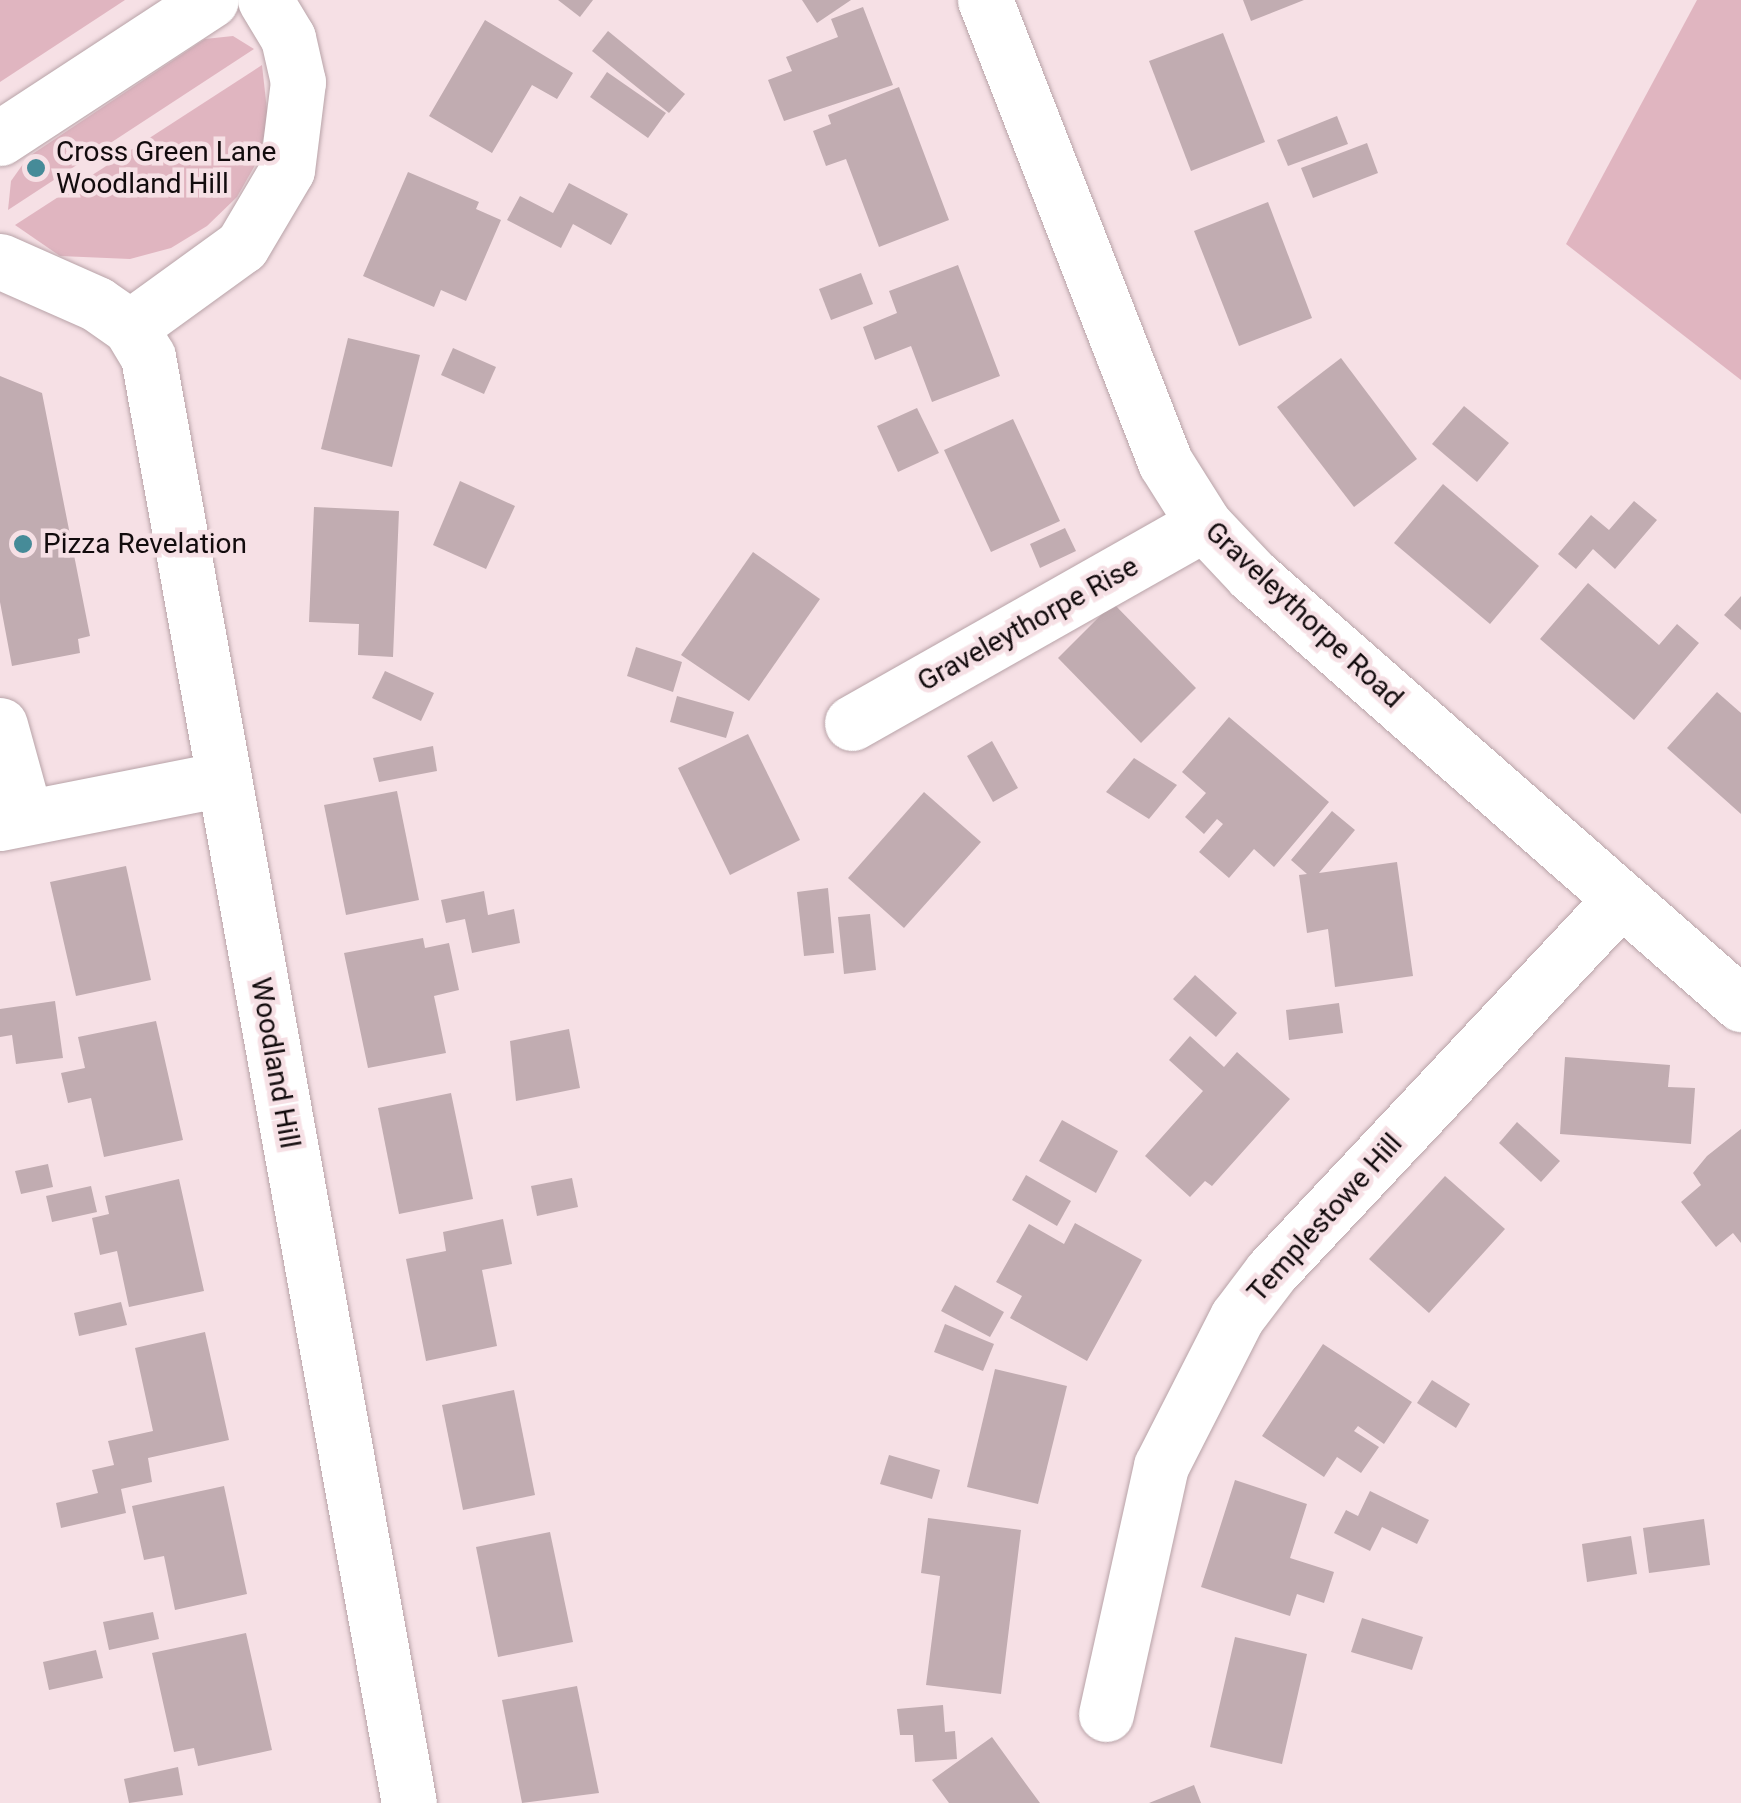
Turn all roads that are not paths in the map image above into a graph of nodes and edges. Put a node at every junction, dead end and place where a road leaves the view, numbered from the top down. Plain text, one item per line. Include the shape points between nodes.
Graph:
1 (211, 0) edge
2 (265, 0) edge
3 (985, 0) edge
4 (0, 138) edge
5 (0, 261) edge
6 (130, 327) junction
7 (1204, 524) junction
8 (852, 723) dead end
9 (0, 725) edge
10 (224, 779) junction
11 (13, 820) edge
12 (1621, 900) junction
13 (1741, 1004) edge
14 (1106, 1714) dead end
15 (408, 1803) edge

1 - 4 street
2 - 6 street via 288,38 298,82 287,170 242,246
3 - 7 street, Graveleythorpe Road via 1159,448
5 - 6 street via 97,304
6 - 10 street, Woodland Hill via 148,357
7 - 8 street, Graveleythorpe Rise
7 - 12 street, Graveleythorpe Road via 1252,575
9 - 11 street
10 - 11 street
10 - 15 street, Woodland Hill
12 - 13 street, Graveleythorpe Road
12 - 14 street, Templestowe Hill via 1271,1272 1237,1317 1161,1466

